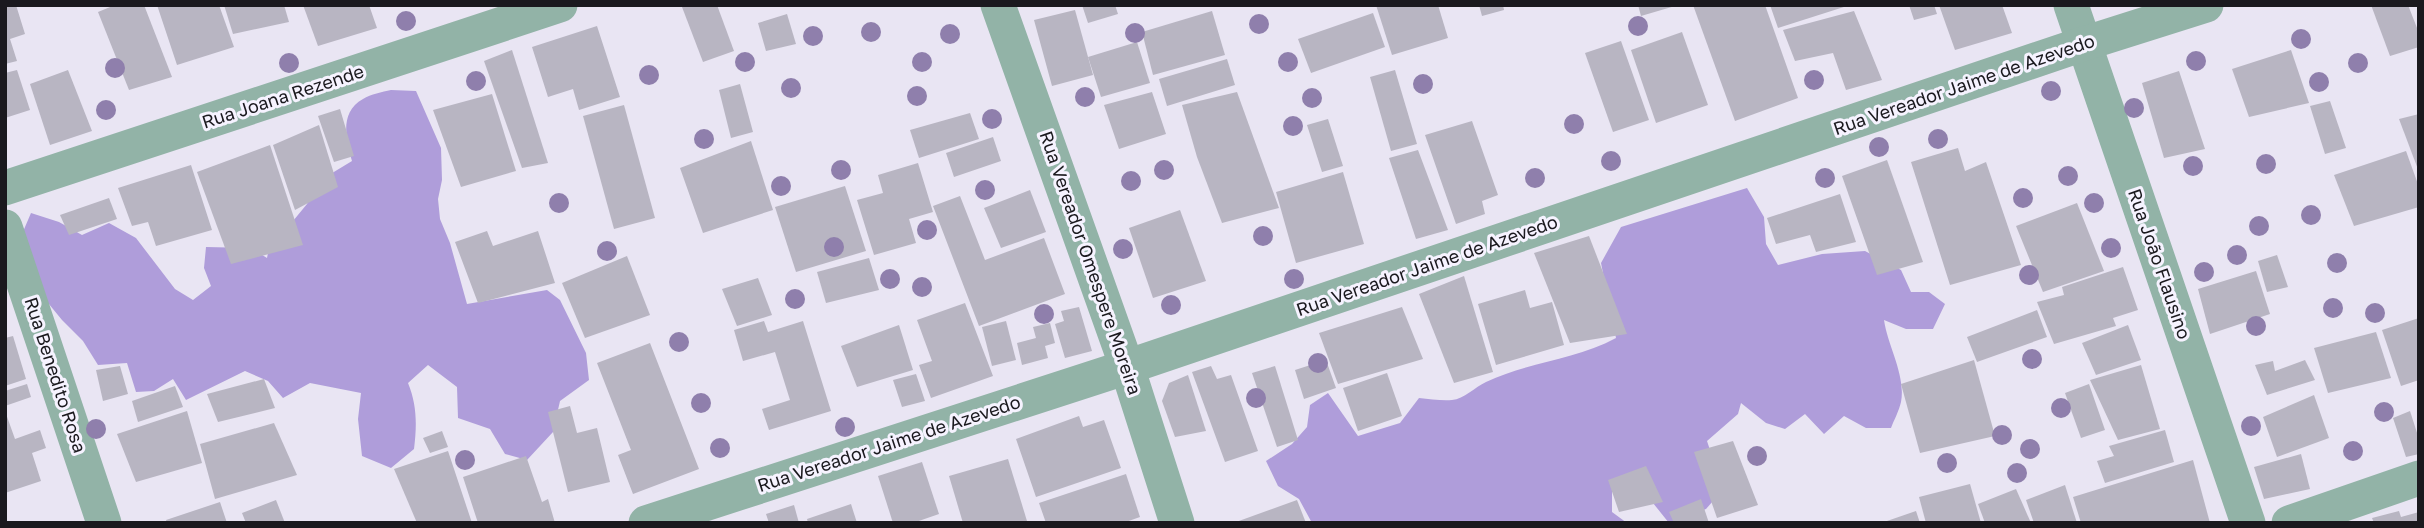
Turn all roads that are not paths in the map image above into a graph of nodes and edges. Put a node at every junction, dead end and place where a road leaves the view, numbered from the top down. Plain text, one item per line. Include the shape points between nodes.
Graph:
1 (560, 5) edge
2 (998, 5) edge
3 (2071, 5) edge
4 (2206, 5) edge
5 (2084, 44) junction
6 (5, 188) edge
7 (5, 227) edge
8 (1127, 367) junction
9 (2419, 478) edge
10 (104, 523) edge
11 (646, 523) edge
12 (1177, 523) edge
13 (2248, 523) edge
14 (2289, 523) edge

1 - 6 street, Rua Joana Rezende
2 - 8 street, Rua Vereador Omespere Moreira
3 - 5 street, Rua João Flausino
4 - 5 street, Rua Vereador Jaime de Azevedo
5 - 8 street, Rua Vereador Jaime de Azevedo
5 - 13 street, Rua João Flausino
7 - 10 street, Rua Benedito Rosa
8 - 11 street, Rua Vereador Jaime de Azevedo
8 - 12 street, Rua Vereador Omespere Moreira
9 - 14 street

